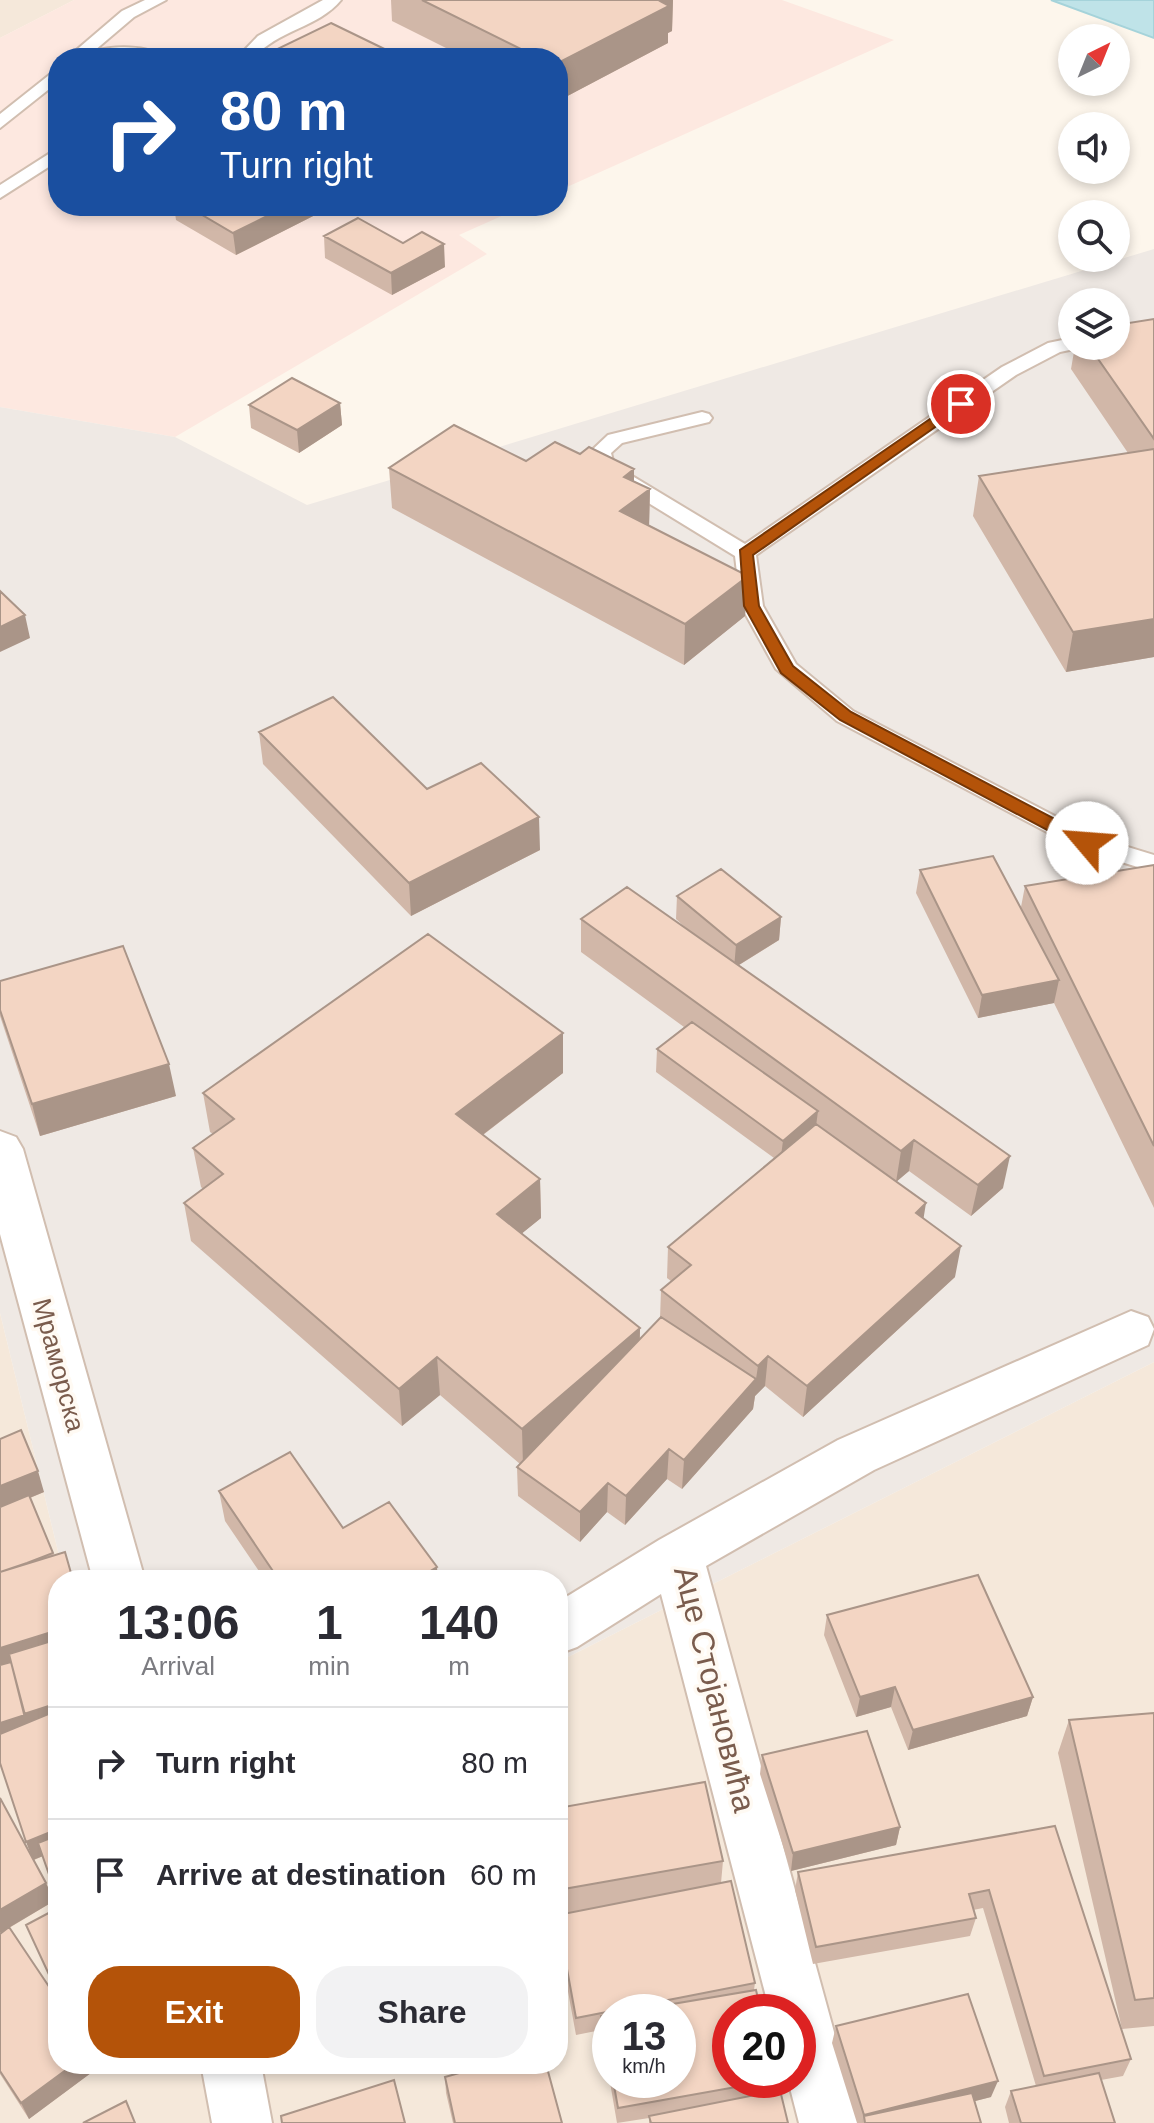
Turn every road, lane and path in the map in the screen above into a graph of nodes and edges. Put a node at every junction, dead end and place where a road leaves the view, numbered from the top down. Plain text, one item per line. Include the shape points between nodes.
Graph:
1 (158, 0) edge
2 (333, 0) edge
3 (87, 48) edge
4 (254, 48) edge
5 (48, 82) edge
6 (0, 123) edge
7 (48, 160) edge
8 (0, 193) edge
9 (1058, 346) edge
10 (702, 418) dead end
11 (745, 553) junction
12 (1154, 864) edge
13 (0, 1149) edge
14 (1142, 1329) edge
15 (677, 1556) junction
16 (116, 1570) edge
17 (568, 1624) edge
18 (233, 2074) edge
19 (242, 2123) edge
20 (829, 2123) edge

1 - 3 lane via 128,14
2 - 4 lane via 316,20 264,37
5 - 6 lane
7 - 8 lane
9 - 11 lane via 1009,371
10 - 11 lane via 615,439 600,452 605,468
11 - 12 lane via 752,606 787,669 845,716 1087,843
13 - 16 street, Мраморска
14 - 15 street, Аце Стојановића via 856,1455
15 - 17 street
15 - 20 street, Аце Стојановића
18 - 19 street

